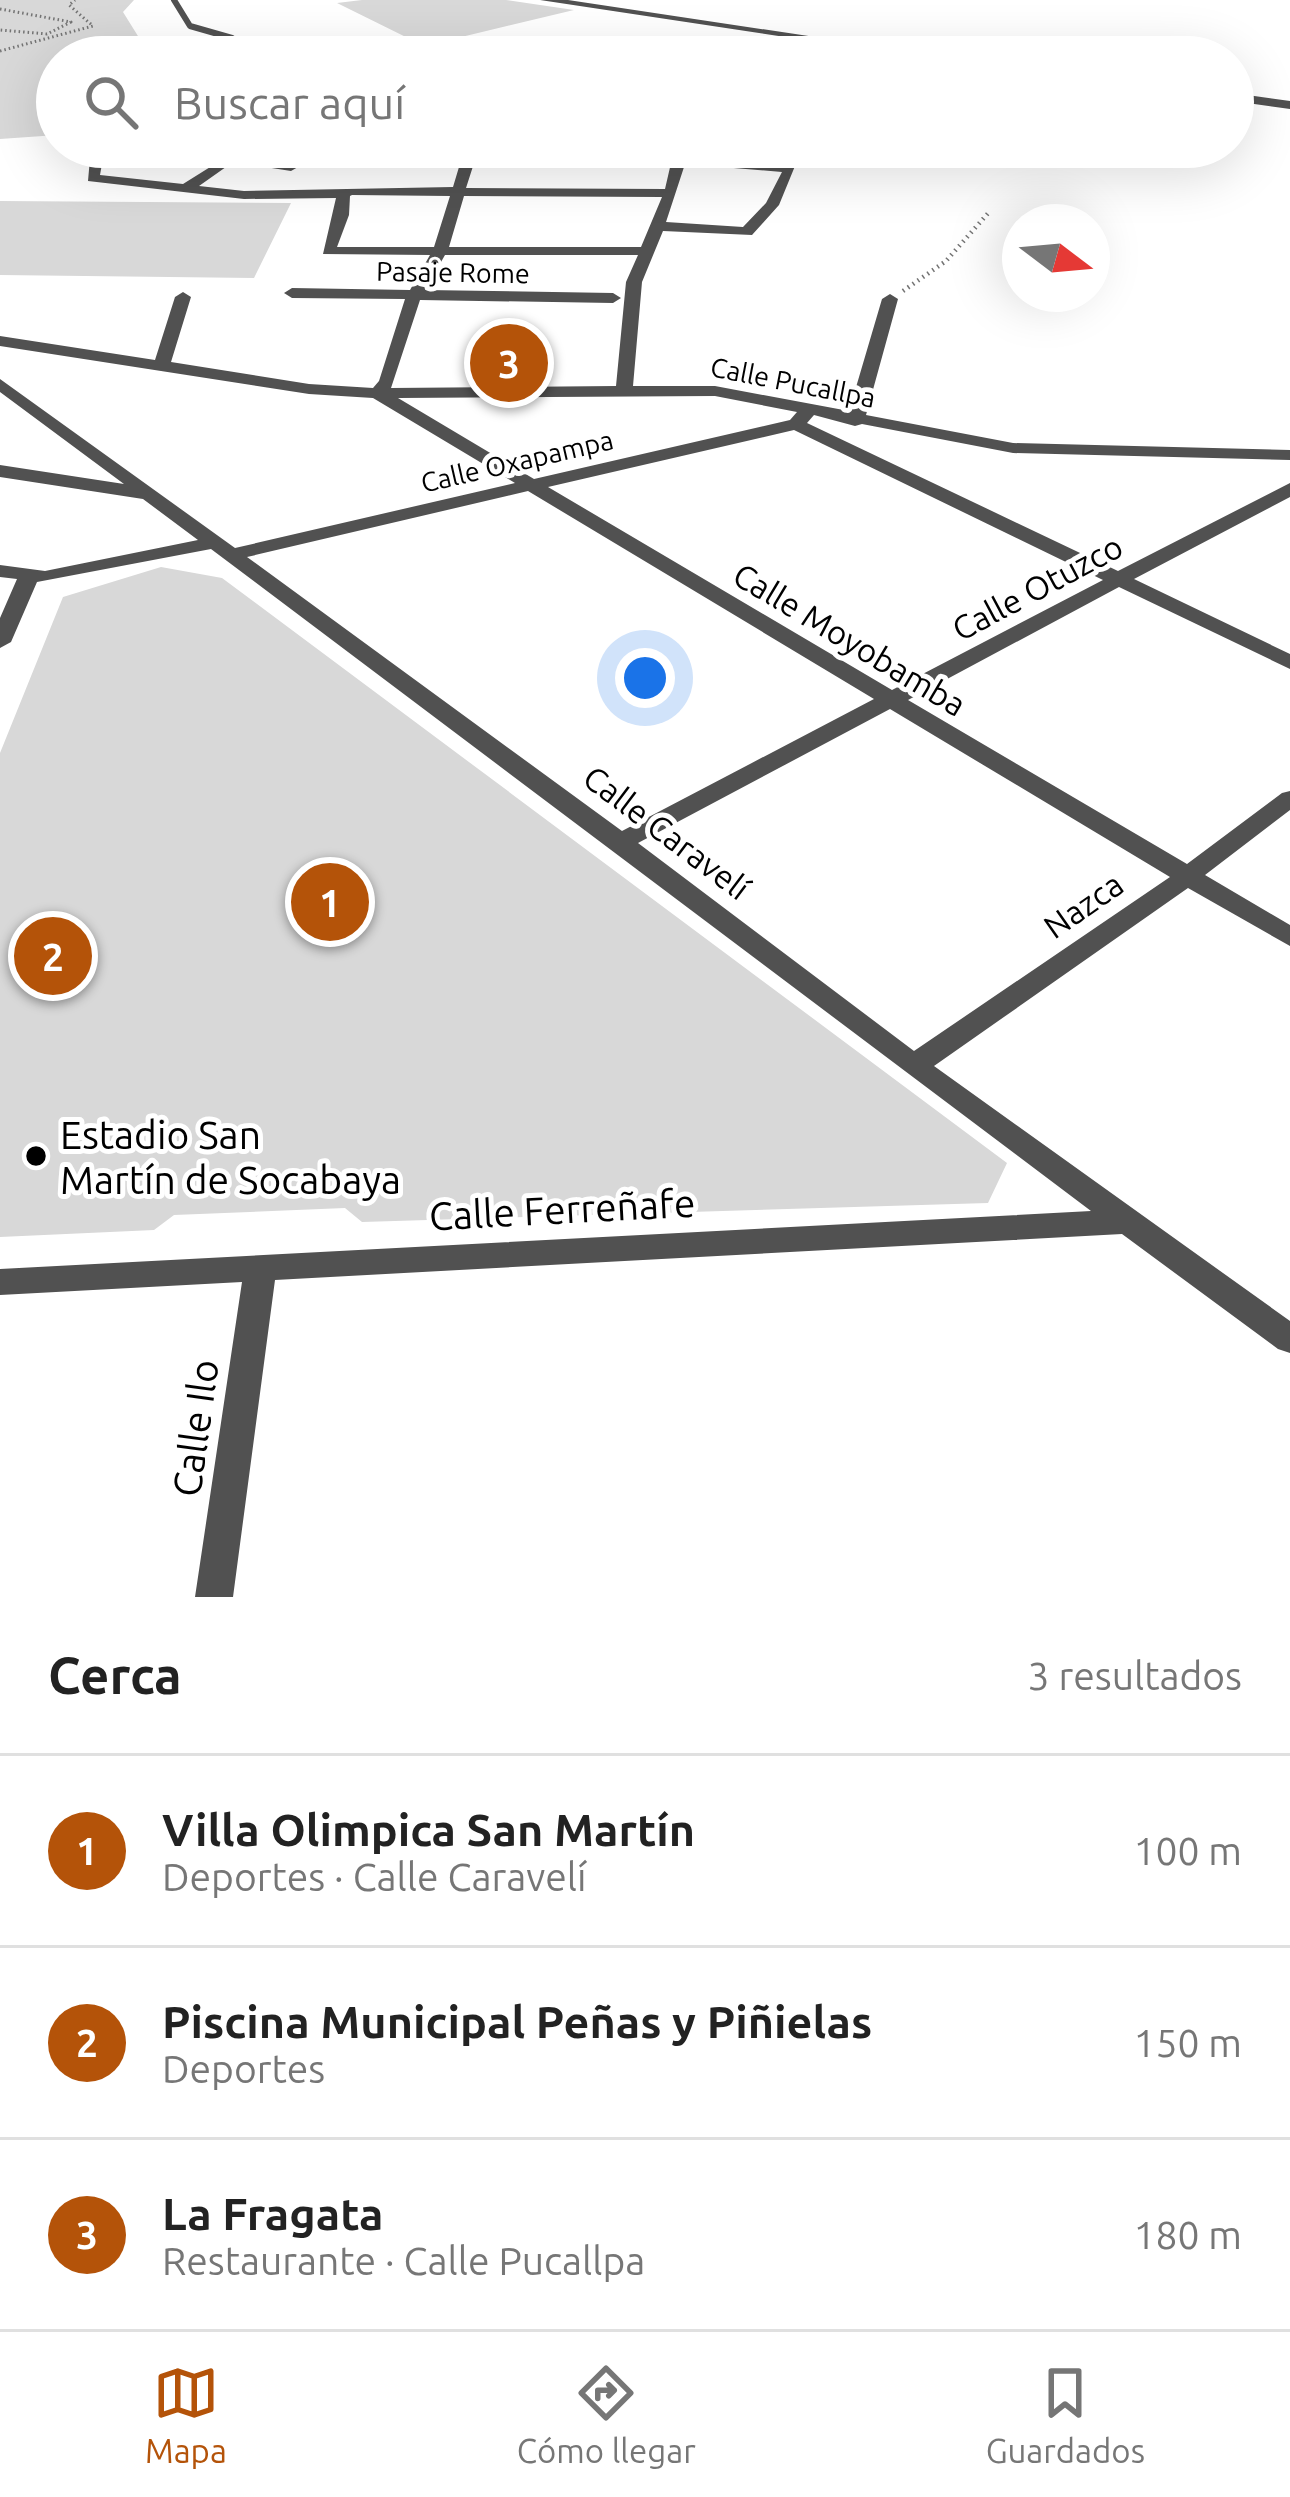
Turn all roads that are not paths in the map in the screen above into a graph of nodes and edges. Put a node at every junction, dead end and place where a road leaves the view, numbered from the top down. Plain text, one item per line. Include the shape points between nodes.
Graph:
1 (174, 0) edge
2 (544, 0) edge
3 (225, 36) edge
4 (795, 36) edge
5 (1254, 100) edge
6 (1290, 105) edge
7 (95, 168) edge
8 (215, 168) edge
9 (288, 168) edge
10 (466, 168) edge
11 (677, 168) edge
12 (783, 168) edge
13 (188, 186) junction
14 (460, 192) junction
15 (671, 193) junction
16 (343, 194) junction
17 (253, 195) junction
18 (656, 226) junction
19 (440, 251) junction
20 (644, 251) junction
21 (292, 293) dead end
22 (417, 295) junction
23 (183, 297) dead end
24 (613, 298) dead end
25 (890, 299) road end
26 (0, 341) edge
27 (162, 364) junction
28 (0, 384) edge
29 (624, 390) junction
30 (378, 394) junction
31 (802, 417) junction
32 (855, 421) junction
33 (1290, 455) edge
34 (0, 471) edge
35 (528, 486) junction
36 (1290, 489) edge
37 (146, 494) junction
38 (224, 548) junction
39 (0, 571) edge
40 (28, 576) junction
41 (1120, 582) junction
42 (0, 642) edge
43 (1290, 662) edge
44 (890, 701) junction
45 (1290, 798) edge
46 (621, 842) junction
47 (1188, 876) junction
48 (1290, 938) edge
49 (914, 1066) junction
50 (1128, 1220) junction
51 (260, 1271) junction
52 (0, 1282) edge
53 (1290, 1339) edge
54 (214, 1597) edge

1 - 3 lane via 190,26
2 - 4 street
5 - 6 street
7 - 13 street via 93,178
8 - 13 street
9 - 17 street
10 - 14 street
11 - 15 street
12 - 18 street via 790,169 772,205 747,232
13 - 17 street
14 - 15 street
14 - 16 street
14 - 19 street
15 - 18 street
16 - 17 street
16 - 19 street via 328,250
18 - 20 street
19 - 20 street
19 - 22 street
20 - 29 street
21 - 22 street, Pasaje Rome
22 - 24 street, Pasaje Rome
22 - 30 street
23 - 27 street
25 - 32 street
26 - 27 street, Calle Pucallpa
27 - 30 street, Calle Pucallpa
28 - 37 street, Calle Caravelí
29 - 30 street, Calle Pucallpa
29 - 31 street, Calle Pucallpa via 716,391
30 - 35 street, Calle Moyobamba
31 - 32 street, Calle Pucallpa
31 - 35 street, Calle Oxapampa
31 - 41 street
32 - 33 street, Calle Pucallpa via 1013,448
34 - 37 street
35 - 38 street, Calle Oxapampa
35 - 44 street, Calle Moyobamba
36 - 41 street, Calle Otuzco
37 - 38 street, Calle Caravelí
38 - 40 street, Calle Oxapampa
38 - 46 street, Calle Caravelí
39 - 40 street
40 - 42 street
41 - 43 street
41 - 44 street, Calle Otuzco
44 - 46 street, Calle Otuzco
44 - 47 street, Calle Moyobamba
45 - 47 street, Nazca
46 - 49 street, Calle Caravelí
47 - 48 street, Calle Moyobamba
47 - 49 street, Nazca
49 - 50 street, Calle Caravelí
50 - 51 street, Calle Ferreñafe
50 - 53 street, Calle Caravelí
51 - 52 street, Calle Ferreñafe
51 - 54 street, Calle Ilo

